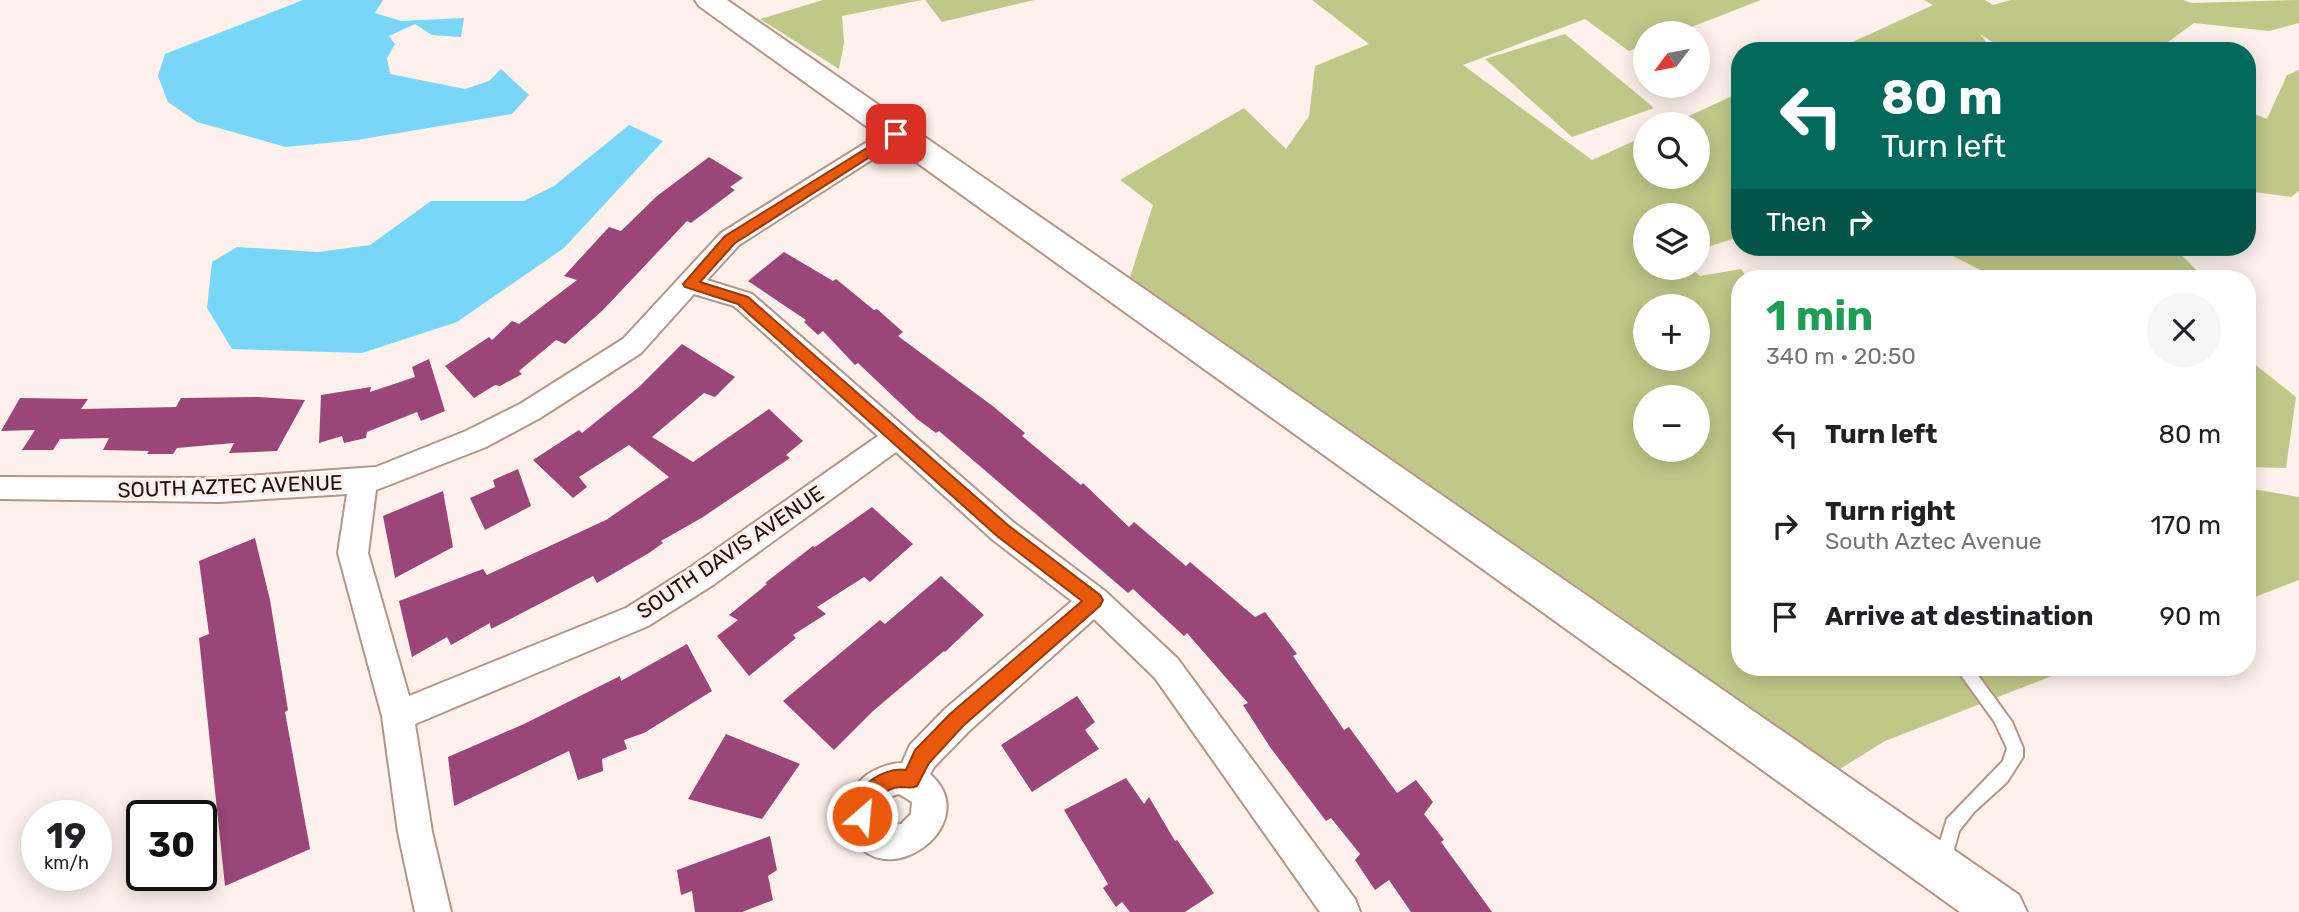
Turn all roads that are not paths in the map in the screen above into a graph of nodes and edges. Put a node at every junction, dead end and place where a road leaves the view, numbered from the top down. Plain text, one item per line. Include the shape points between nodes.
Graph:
1 (709, 0) edge
2 (896, 134) junction
3 (690, 284) junction
4 (897, 437) junction
5 (363, 480) junction
6 (0, 488) edge
7 (1094, 600) junction
8 (1969, 676) edge
9 (398, 716) junction
10 (911, 780) dead end
11 (1941, 869) junction
12 (433, 912) edge
13 (1342, 912) edge
14 (2002, 912) edge

1 - 2 main road
2 - 3 street, SOUTH AZTEC AVENUE via 730,239
2 - 11 main road
3 - 4 street via 743,300
3 - 5 street, SOUTH AZTEC AVENUE via 632,346 530,411 476,439
4 - 7 street via 1003,531
4 - 9 street, SOUTH DAVIS AVENUE via 637,617
5 - 6 street, SOUTH AZTEC AVENUE via 220,490
5 - 9 street via 353,553
7 - 10 street via 957,720 922,757
7 - 13 street via 1166,668
8 - 11 lane via 2007,729 2016,750 2013,764 1953,824
9 - 12 street via 415,832
11 - 14 main road

